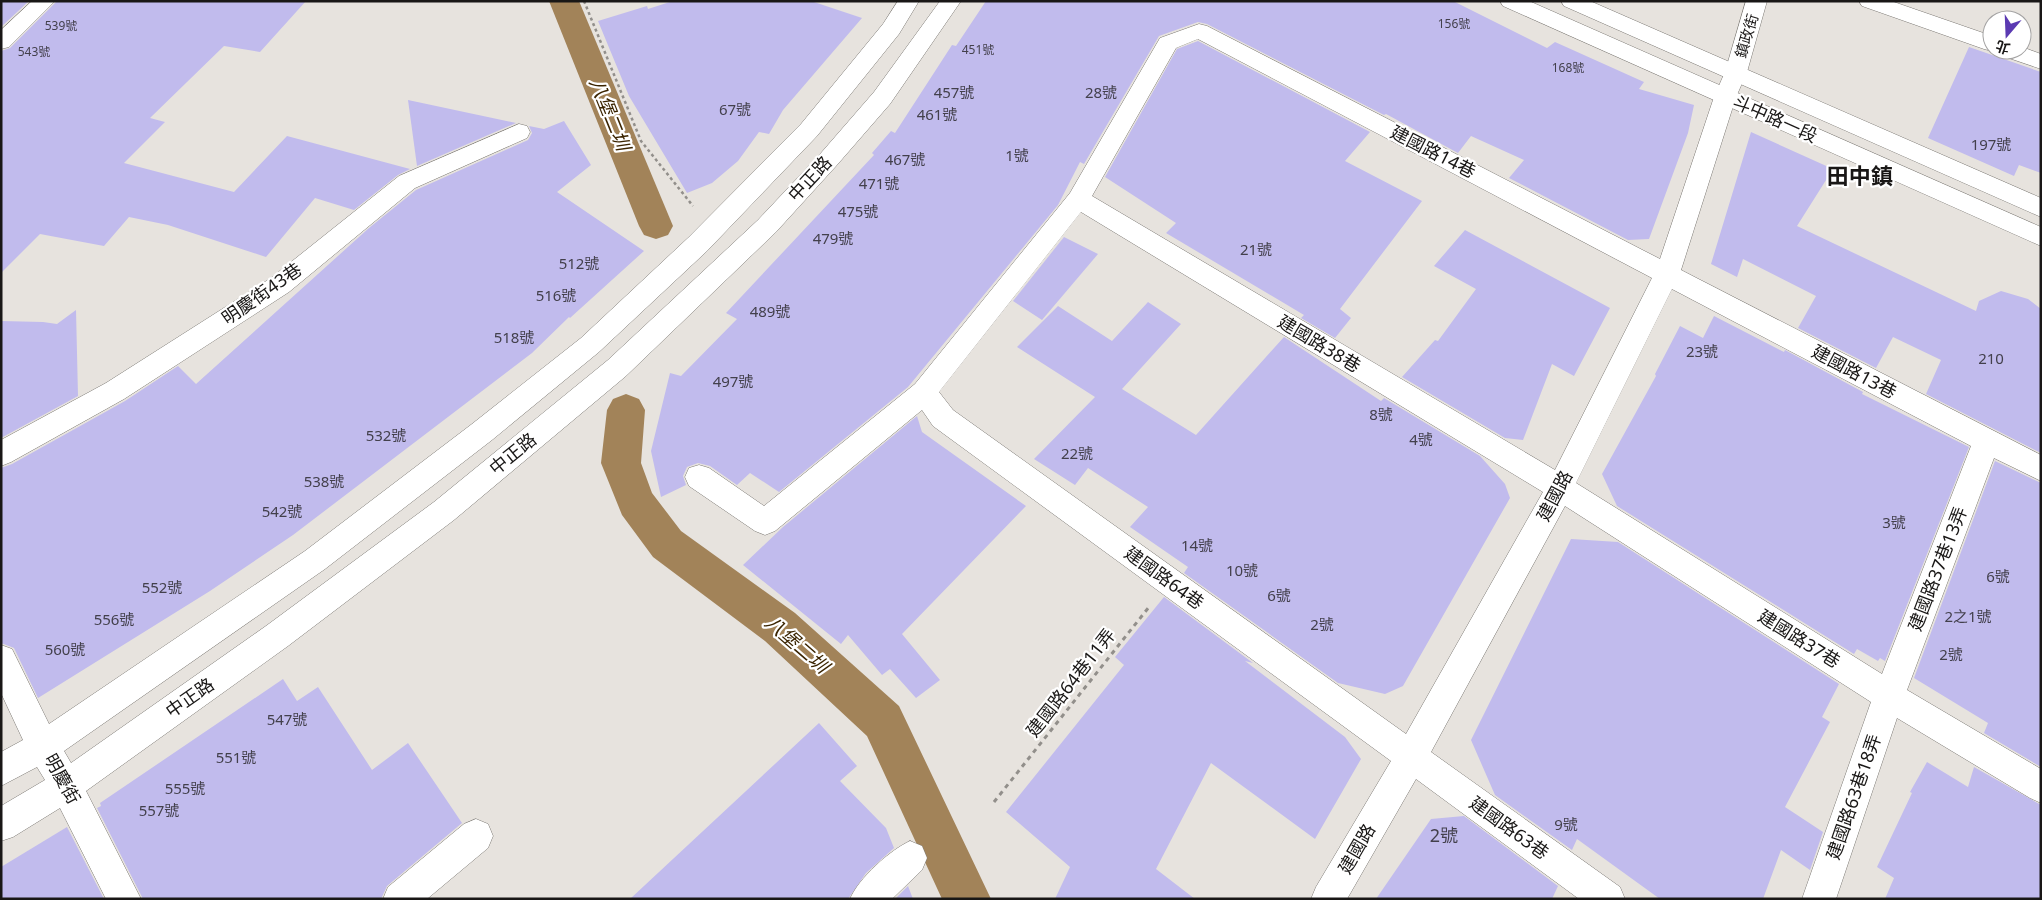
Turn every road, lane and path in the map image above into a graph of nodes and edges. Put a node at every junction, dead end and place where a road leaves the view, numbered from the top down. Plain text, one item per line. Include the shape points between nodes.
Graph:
1 (45, 1) edge
2 (584, 1) edge
3 (909, 1) edge
4 (951, 1) edge
5 (1510, 1) edge
6 (1571, 1) edge
7 (1758, 1) edge
8 (1869, 1) edge
9 (1982, 41) edge
10 (1, 42) edge
11 (1736, 72) junction
12 (1725, 97) junction
13 (519, 132) dead end
14 (1078, 199) junction
15 (2041, 208) edge
16 (712, 229) junction
17 (2041, 237) edge
18 (1667, 274) junction
19 (629, 309) junction
20 (660, 328) junction
21 (924, 392) junction
22 (1987, 441) junction
23 (1, 454) edge
24 (2041, 469) edge
25 (699, 477) dead end
26 (1560, 488) junction
27 (1169, 582) junction
28 (1, 659) edge
29 (1889, 696) junction
30 (43, 746) junction
31 (1411, 757) junction
32 (1, 770) edge
33 (66, 786) junction
34 (2041, 787) edge
35 (994, 802) dead end
36 (1, 825) edge
37 (476, 836) dead end
38 (910, 858) dead end
39 (124, 899) edge
40 (400, 899) edge
41 (867, 899) edge
42 (1328, 899) edge
43 (1608, 899) edge
44 (1818, 899) edge

1 - 10 street
2 - 16 path via 641,141
3 - 16 street, 中正路 via 891,29 809,130
4 - 20 street, 中正路 via 882,98 829,159 767,226
5 - 12 street, 斗中路一段
6 - 11 street, 斗中路一段
7 - 11 street, 鎮政街
8 - 9 street
11 - 12 street, 建國路
11 - 15 street, 斗中路一段
12 - 17 street, 斗中路一段
12 - 18 street, 建國路
13 - 23 street, 明慶街43巷 via 407,182 280,285 115,392
14 - 18 street, 建國路14巷 via 1168,43 1199,31
14 - 21 street
14 - 26 street, 建國路38巷
16 - 19 street, 中正路
18 - 22 street, 建國路13巷
18 - 26 street, 建國路
19 - 20 street
19 - 30 street, 中正路 via 590,345 482,432 315,560
20 - 33 street, 中正路 via 617,368 444,511 277,636
21 - 25 street via 765,522
21 - 27 street, 建國路64巷 via 943,418
22 - 24 street, 建國路13巷
22 - 29 street, 建國路37巷13弄
26 - 29 street, 建國路37巷
26 - 31 street, 建國路
27 - 31 street, 建國路64巷
27 - 35 path, 建國路64巷11弄
28 - 30 street, 明慶街
29 - 34 street, 建國路37巷
29 - 44 street, 建國路63巷18弄
30 - 32 street, 中正路
30 - 33 street, 明慶街
31 - 42 street, 建國路
31 - 43 street, 建國路63巷
33 - 36 street, 中正路
33 - 39 street, 明慶街
37 - 40 street
38 - 41 street

